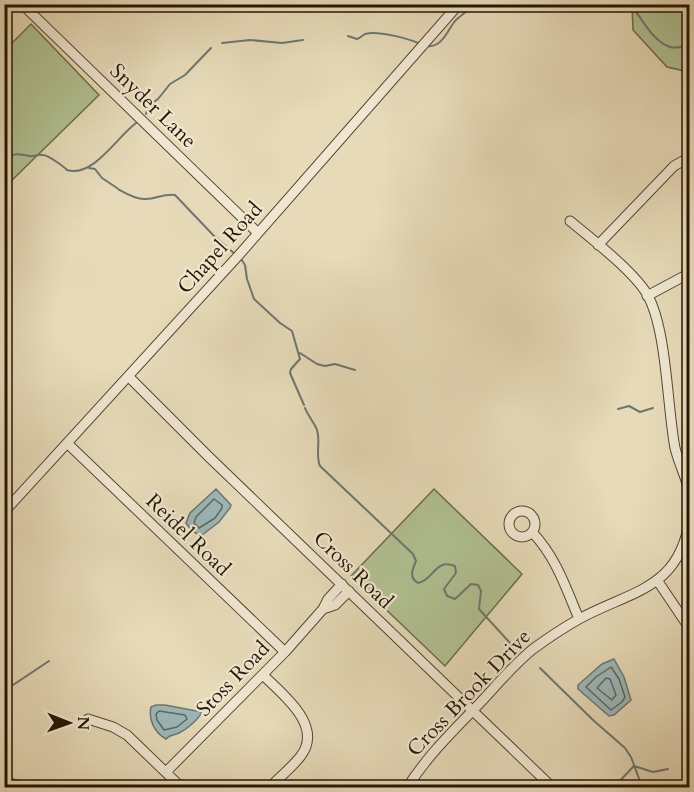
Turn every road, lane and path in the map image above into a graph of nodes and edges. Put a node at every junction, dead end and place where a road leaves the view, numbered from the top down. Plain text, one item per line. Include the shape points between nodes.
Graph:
1 (22, 4) edge
2 (459, 4) edge
3 (690, 157) edge
4 (570, 221) dead end
5 (258, 233) junction
6 (598, 245) junction
7 (690, 273) edge
8 (647, 296) junction
9 (129, 377) junction
10 (67, 443) junction
11 (690, 497) edge
12 (4, 512) edge
13 (690, 517) edge
14 (532, 532) dead end
15 (657, 580) junction
16 (346, 588) junction
17 (579, 619) junction
18 (690, 629) edge
19 (285, 652) junction
20 (263, 675) junction
21 (472, 711) junction
22 (88, 719) dead end
23 (167, 771) junction
24 (182, 788) edge
25 (269, 788) edge
26 (407, 788) edge
27 (553, 788) edge

1 - 5 street, Snyder Lane
2 - 5 street, Chapel Road
3 - 6 street via 674,166
4 - 6 street
5 - 9 street, Chapel Road
6 - 8 street
7 - 8 street
8 - 11 street via 661,343 676,452
9 - 10 street, Chapel Road
9 - 16 street, Cross Road
10 - 12 street, Chapel Road
10 - 19 street, Reidel Road
13 - 15 street, Cross Brook Drive via 679,554
14 - 17 street via 556,564
15 - 17 street, Cross Brook Drive via 642,591
15 - 18 street
16 - 19 street, Stoss Road via 328,599
16 - 21 street, Cross Road
17 - 21 street, Cross Brook Drive via 553,633 519,661
19 - 20 street, Stoss Road
20 - 23 street, Stoss Road
20 - 25 street via 298,709 306,729 305,748 300,757
21 - 26 street, Cross Brook Drive via 436,748
21 - 27 street, Cross Road
22 - 23 street via 127,735
23 - 24 street

